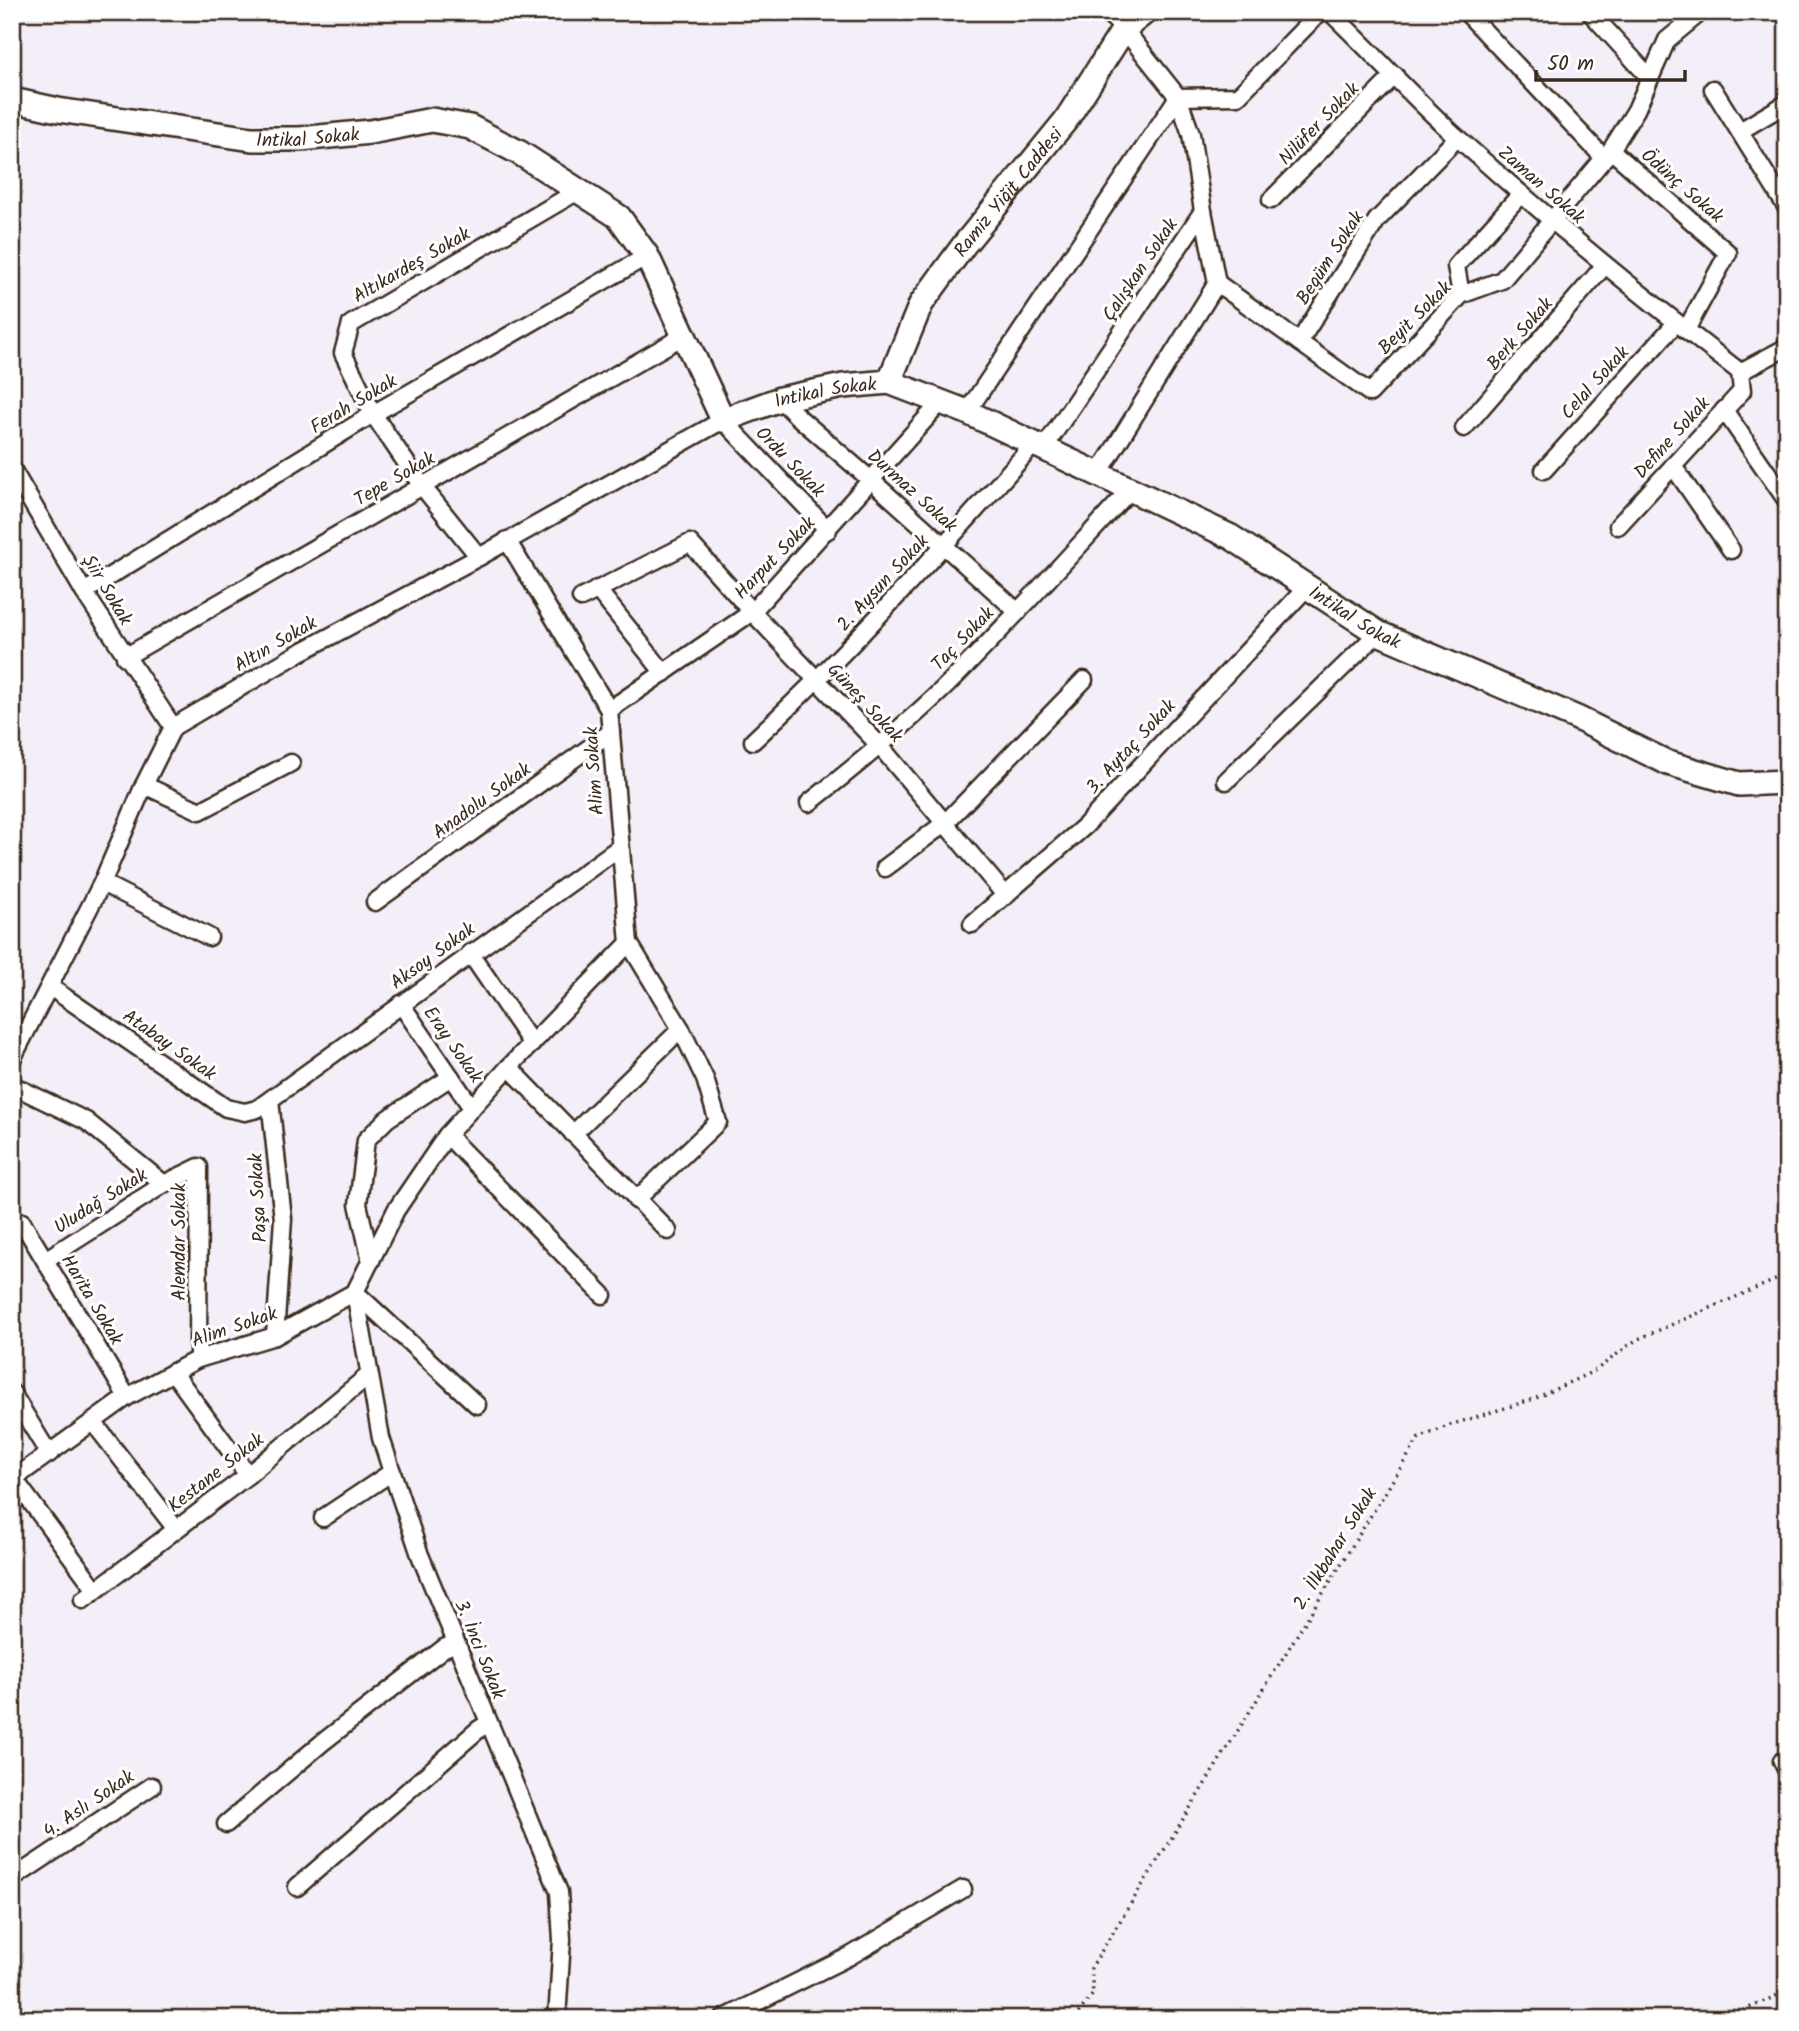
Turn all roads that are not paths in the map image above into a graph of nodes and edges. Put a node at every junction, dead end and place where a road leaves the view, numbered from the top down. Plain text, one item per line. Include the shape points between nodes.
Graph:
1 (1107, 12) edge
2 (1145, 12) edge
3 (1320, 12) edge
4 (1330, 12) edge
5 (1466, 12) edge
6 (1590, 12) edge
7 (1701, 12) edge
8 (1124, 29) junction
9 (1395, 75) junction
10 (1650, 78) junction
11 (1713, 89) dead end
12 (1178, 97) junction
13 (12, 100) edge
14 (1787, 103) edge
15 (1740, 131) junction
16 (1457, 138) junction
17 (1607, 154) junction
18 (578, 191) junction
19 (1521, 194) junction
20 (1271, 200) dead end
21 (1787, 208) edge
22 (1203, 211) junction
23 (1551, 221) junction
24 (1728, 253) joint
25 (647, 256) junction
26 (1605, 265) junction
27 (1217, 283) junction
28 (1461, 295) junction
29 (1681, 327) junction
30 (685, 335) junction
31 (1299, 342) junction
32 (1787, 347) edge
33 (1740, 372) junction
34 (889, 382) junction
35 (780, 399) junction
36 (941, 402) junction
37 (1724, 410) junction
38 (967, 412) junction
39 (373, 414) junction
40 (723, 420) junction
41 (1464, 428) dead end
42 (1039, 446) junction
43 (1672, 466) junction
44 (12, 469) edge
45 (1544, 470) dead end
46 (1099, 473) junction
47 (872, 481) junction
48 (422, 486) junction
49 (1131, 489) junction
50 (1787, 501) edge
51 (1618, 526) dead end
52 (828, 530) junction
53 (507, 540) junction
54 (944, 545) junction
55 (1731, 550) dead end
56 (479, 557) junction
57 (1308, 586) junction
58 (597, 590) junction
59 (84, 592) junction
60 (581, 598) dead end
61 (752, 612) junction
62 (1018, 612) junction
63 (1378, 633) junction
64 (125, 657) junction
65 (664, 673) junction
66 (1084, 680) dead end
67 (818, 681) junction
68 (609, 710) junction
69 (173, 727) junction
70 (611, 733) junction
71 (753, 741) dead end
72 (880, 746) junction
73 (292, 763) dead end
74 (1226, 781) dead end
75 (1787, 782) edge
76 (144, 785) junction
77 (809, 803) dead end
78 (945, 823) junction
79 (620, 847) junction
80 (885, 868) dead end
81 (102, 883) junction
82 (1006, 896) junction
83 (375, 902) dead end
84 (972, 924) dead end
85 (209, 937) dead end
86 (629, 943) junction
87 (470, 953) junction
88 (50, 987) junction
89 (401, 1004) junction
90 (681, 1029) junction
91 (532, 1044) junction
92 (12, 1059) edge
93 (509, 1067) junction
94 (451, 1077) junction
95 (12, 1086) edge
96 (270, 1100) junction
97 (472, 1108) junction
98 (573, 1134) junction
99 (447, 1135) junction
100 (164, 1184) junction
101 (636, 1200) junction
102 (22, 1223) dead end
103 (668, 1231) dead end
104 (45, 1259) junction
105 (371, 1261) junction
106 (355, 1292) junction
107 (603, 1295) dead end
108 (275, 1336) junction
109 (198, 1359) junction
110 (173, 1372) junction
111 (369, 1375) junction
112 (12, 1393) edge
113 (127, 1397) junction
114 (477, 1405) dead end
115 (93, 1422) junction
116 (49, 1454) junction
117 (391, 1472) junction
118 (248, 1475) junction
119 (13, 1480) edge
120 (323, 1518) dead end
121 (177, 1529) junction
122 (456, 1643) junction
123 (489, 1723) junction
124 (152, 1786) dead end
125 (226, 1824) dead end
126 (12, 1879) edge
127 (297, 1887) dead end
128 (962, 1889) dead end
129 (557, 2019) edge
130 (723, 2019) edge

1 - 8 street, Çalışkan Sokak
2 - 8 street, Ramiz Yiğit Caddesi
3 - 12 street via 1237,96
4 - 9 street, Zaman Sokak
5 - 17 street, Ödünç Sokak
6 - 10 street
7 - 10 street, Beyit Sokak via 1667,40
8 - 12 street, Çalışkan Sokak
8 - 34 street, Ramiz Yiğit Caddesi via 1066,120 921,304
9 - 16 street, Zaman Sokak
9 - 20 street, Nilüfer Sokak
10 - 17 street, Beyit Sokak via 1636,110
11 - 15 street
12 - 22 street, Çalışkan Sokak via 1191,134
12 - 38 street
13 - 18 street, İntikal Sokak via 252,139 370,132 432,121 470,127
14 - 15 street
15 - 21 street
16 - 19 street, Zaman Sokak
16 - 31 street, Begüm Sokak via 1377,220
17 - 23 street, Beyit Sokak
17 - 24 street, Ödünç Sokak
18 - 25 street, İntikal Sokak via 619,217
18 - 39 street, Altıkardeş Sokak via 351,324 343,353
19 - 23 street, Zaman Sokak
19 - 28 street via 1456,266
22 - 27 street
22 - 42 street, Çalışkan Sokak
23 - 26 street, Zaman Sokak
23 - 28 street, Beyit Sokak via 1502,280
24 - 29 street, Celal Sokak
25 - 30 street, İntikal Sokak
25 - 39 street, Ferah Sokak
26 - 29 street, Zaman Sokak
26 - 41 street, Berk Sokak
27 - 31 street
27 - 46 street
28 - 31 street, Beyit Sokak via 1370,393
29 - 33 street, Zaman Sokak
29 - 45 street, Celal Sokak
30 - 40 street, İntikal Sokak
30 - 48 street, Tepe Sokak
32 - 33 street
33 - 37 street, Define Sokak via 1742,391
34 - 35 street, İntikal Sokak
34 - 36 street, İntikal Sokak
35 - 40 street, İntikal Sokak
35 - 47 street, Durmaz Sokak
36 - 38 street, İntikal Sokak
36 - 47 street, Harput Sokak
37 - 43 street, Define Sokak
37 - 50 street
38 - 42 street, İntikal Sokak
39 - 48 street, Altıkardeş Sokak
39 - 59 street, Ferah Sokak
40 - 52 street, Ordu Sokak
40 - 53 street, Altın Sokak
42 - 46 street, İntikal Sokak
42 - 54 street, 2. Aysun Sokak
43 - 51 street, Define Sokak
43 - 55 street
44 - 59 street, Şiir Sokak
46 - 49 street, İntikal Sokak
47 - 52 street, Harput Sokak
47 - 54 street, Durmaz Sokak
48 - 56 street, Altıkardeş Sokak
48 - 64 street, Tepe Sokak
49 - 57 street, İntikal Sokak via 1231,537
49 - 62 street, Taç Sokak
52 - 61 street, Harput Sokak
53 - 56 street, Altın Sokak
53 - 68 street, Alim Sokak
54 - 62 street, Durmaz Sokak
54 - 67 street, 2. Aysun Sokak
56 - 69 street, Altın Sokak
57 - 63 street, İntikal Sokak
57 - 82 street, 3. Aytaç Sokak via 1085,826
58 - 60 street
58 - 61 street, Güneş Sokak via 690,543
58 - 65 street
59 - 64 street, Şiir Sokak
61 - 65 street, Harput Sokak
61 - 67 street, Güneş Sokak
62 - 72 street, Taç Sokak
63 - 74 street
63 - 75 street, İntikal Sokak via 1577,718 1668,763 1739,784
64 - 69 street, Şiir Sokak
65 - 68 street, Harput Sokak
66 - 78 street
67 - 71 street, 2. Aysun Sokak
67 - 72 street, Güneş Sokak
68 - 70 street, Alim Sokak
69 - 76 street
70 - 79 street, Alim Sokak
70 - 83 street, Anadolu Sokak
72 - 77 street, Taç Sokak
72 - 78 street, Güneş Sokak
73 - 76 street via 200,811
76 - 81 street
78 - 80 street
78 - 82 street, Güneş Sokak
79 - 86 street, Alim Sokak
79 - 87 street, Aksoy Sokak
81 - 85 street
81 - 88 street
82 - 84 street, 3. Aytaç Sokak
86 - 90 street, Alim Sokak
86 - 91 street
87 - 89 street, Aksoy Sokak
87 - 91 street
88 - 92 street
88 - 96 street, Atabay Sokak via 226,1108 257,1110
89 - 94 street, Eray Sokak
89 - 96 street, Aksoy Sokak
90 - 98 street
90 - 101 street, Alim Sokak via 705,1079 718,1122
91 - 93 street
93 - 97 street
93 - 98 street
94 - 97 street, Eray Sokak
94 - 105 street via 387,1119 366,1140 358,1204
95 - 100 street, Uludağ Sokak via 86,1121
96 - 108 street, Paşa Sokak via 283,1219
97 - 99 street
98 - 101 street
99 - 105 street via 396,1210
99 - 107 street
100 - 104 street, Uludağ Sokak
100 - 109 street, Alemdar Sokak via 199,1167
101 - 103 street
102 - 104 street, Harita Sokak
104 - 113 street, Harita Sokak
105 - 106 street
106 - 108 street, Alim Sokak
106 - 111 street, 3. İnci Sokak
106 - 114 street
108 - 109 street, Alim Sokak
109 - 110 street, Alim Sokak
110 - 113 street, Alim Sokak
110 - 118 street
111 - 117 street, 3. İnci Sokak
111 - 118 street, Kestane Sokak
112 - 116 street
113 - 115 street, Alim Sokak
115 - 116 street, Alim Sokak
115 - 121 street
116 - 119 street, Alim Sokak
117 - 120 street
117 - 122 street, 3. İnci Sokak
118 - 121 street, Kestane Sokak
119 - 121 street, Kestane Sokak via 90,1595
122 - 123 street, 3. İnci Sokak
122 - 125 street via 323,1742
123 - 127 street
123 - 129 street, 3. İnci Sokak via 559,1892 562,1940
124 - 126 street, 4. Aslı Sokak
128 - 130 street via 850,1956

